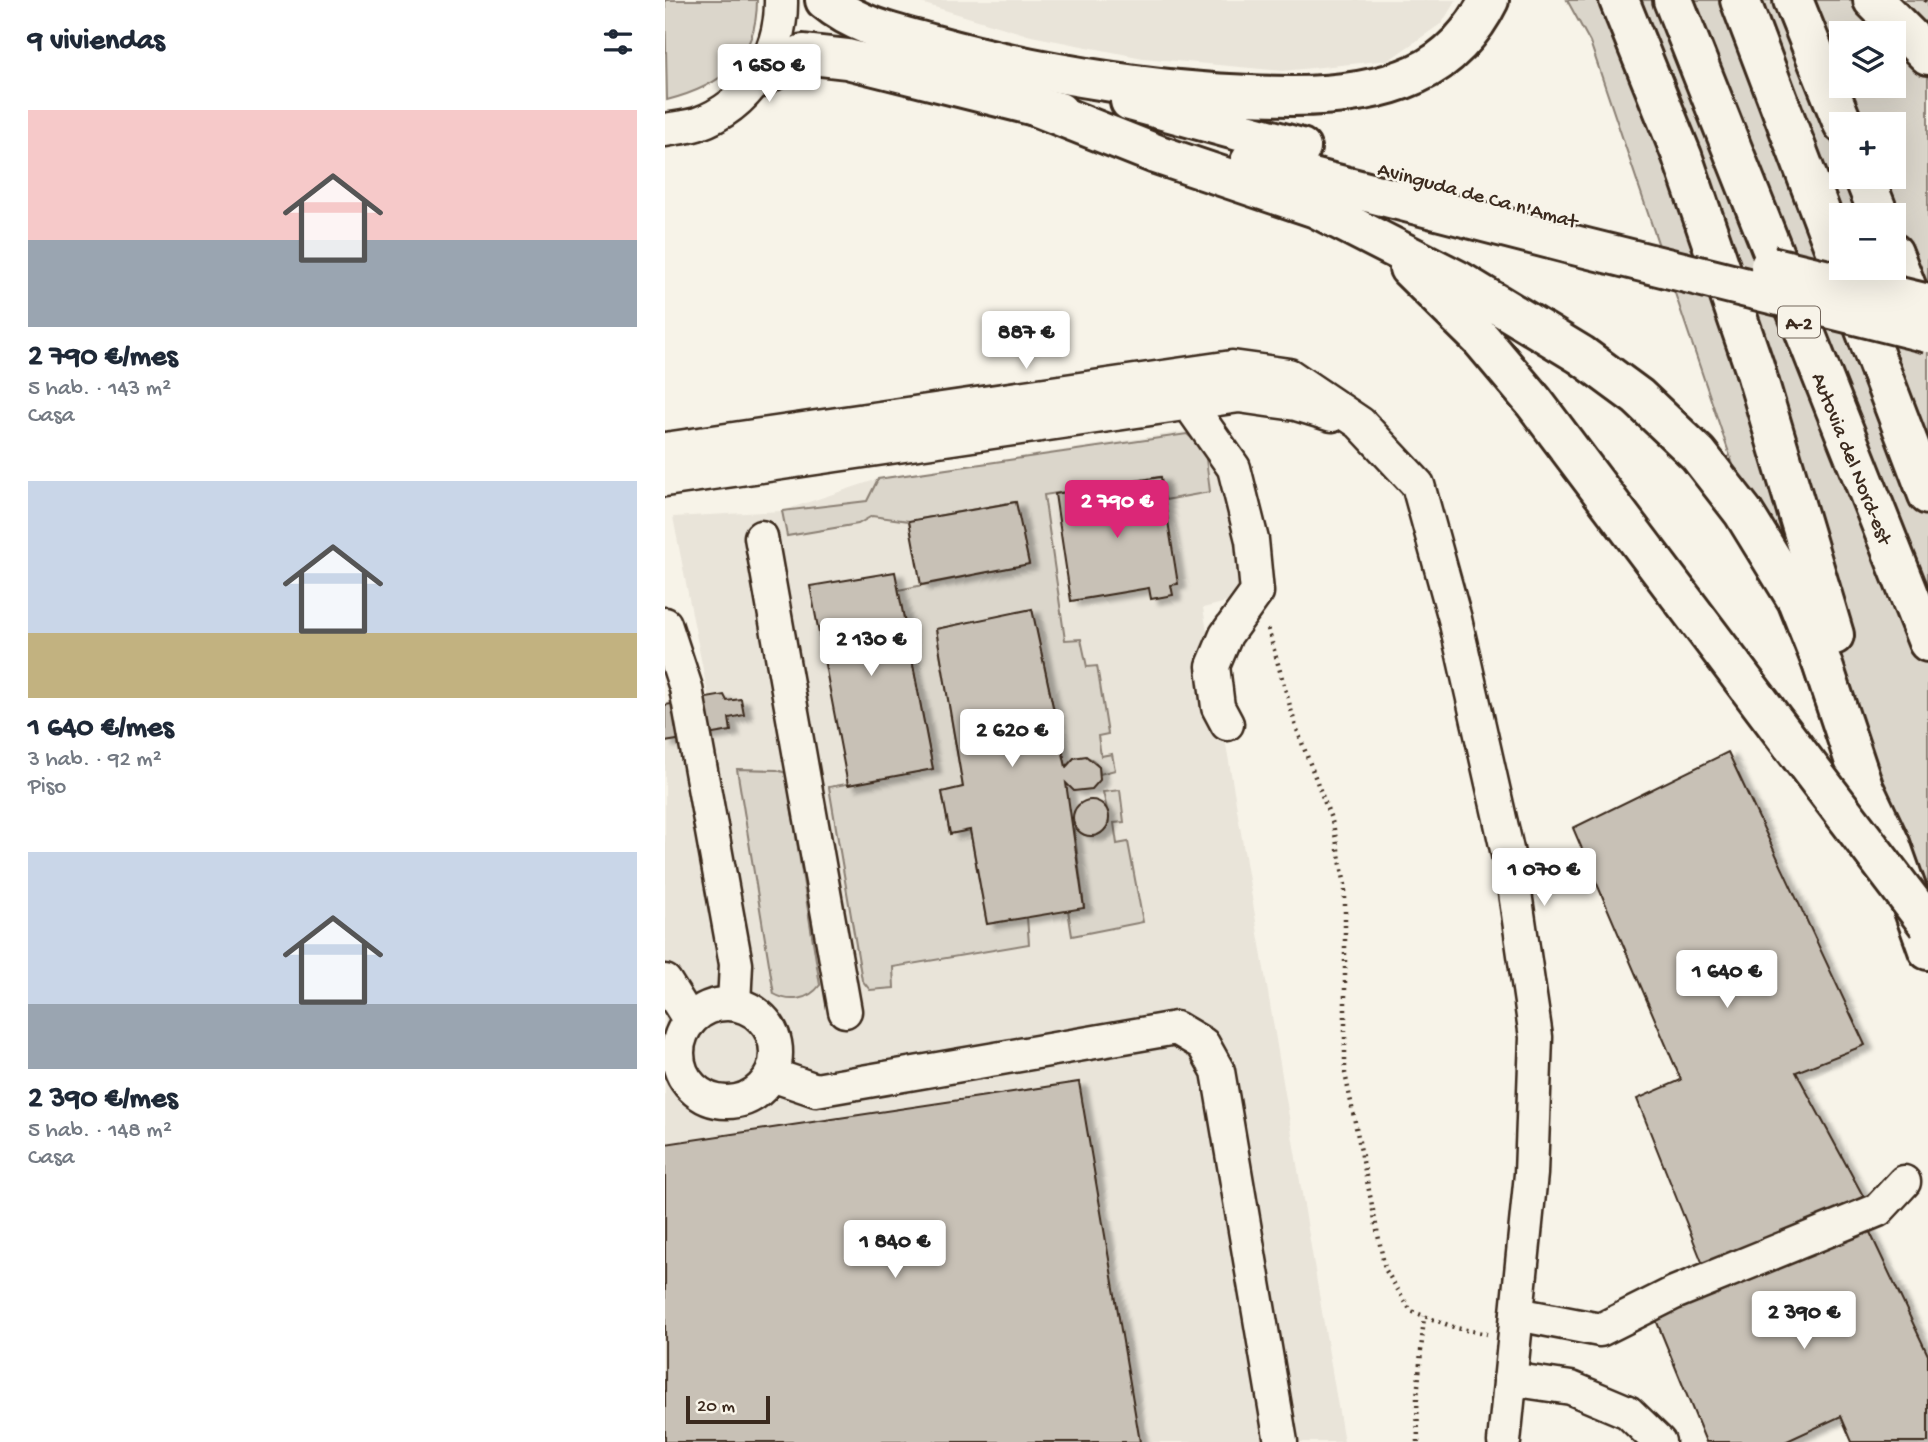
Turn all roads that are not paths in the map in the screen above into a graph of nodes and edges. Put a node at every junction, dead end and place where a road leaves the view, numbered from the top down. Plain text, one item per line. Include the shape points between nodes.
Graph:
1 (781, 0) edge
2 (825, 0) edge
3 (1489, 0) edge
4 (1619, 0) edge
5 (1673, 0) edge
6 (1740, 0) edge
7 (1793, 0) edge
8 (1873, 0) edge
9 (1928, 55) edge
10 (758, 78) junction
11 (1033, 87) junction
12 (1838, 112) edge
13 (665, 130) edge
14 (1570, 231) junction
15 (1829, 235) edge
16 (1385, 245) junction
17 (1846, 280) edge
18 (1904, 280) edge
19 (1928, 304) edge
20 (1928, 333) edge
21 (1928, 342) edge
22 (1189, 404) junction
23 (959, 405) junction
24 (1360, 423) junction
25 (665, 449) edge
26 (830, 456) junction
27 (665, 480) edge
28 (1928, 495) edge
29 (761, 537) dead end
30 (665, 624) edge
31 (1928, 642) edge
32 (1227, 724) dead end
33 (1892, 846) junction
34 (1928, 924) edge
35 (1928, 950) edge
36 (665, 981) edge
37 (734, 1004) junction
38 (845, 1011) dead end
39 (676, 1040) edge
40 (772, 1075) junction
41 (1903, 1182) dead end
42 (1516, 1327) junction
43 (1510, 1379) junction
44 (1281, 1442) edge
45 (1504, 1442) edge
46 (1659, 1442) edge

1 - 10 street via 774,49
2 - 11 highway via 873,28
3 - 11 highway via 1454,49 1417,74 1363,90 1294,96
4 - 33 highway via 1682,156 1754,366 1880,789
5 - 31 highway, Autovia del Nord-est / A-2
6 - 15 highway
7 - 12 highway
8 - 9 highway
10 - 11 highway via 803,54
10 - 13 street via 731,105 698,124
11 - 14 highway
11 - 16 highway via 1156,154 1316,208
14 - 19 highway, Avinguda de Ca n'Amat, bridge
14 - 20 highway, bridge
16 - 33 highway via 1459,281 1581,355 1638,397 1698,454 1743,512 1797,600 1864,789
16 - 34 highway, bridge via 1481,340 1534,402
17 - 28 highway
18 - 21 highway
22 - 24 street via 1239,396 1296,404
22 - 26 street
22 - 32 street via 1234,468 1252,540 1257,592 1226,635 1213,666 1218,707
23 - 24 street via 1232,367 1289,375
23 - 25 street
23 - 26 street via 950,420 831,440
24 - 42 street via 1418,485 1455,619 1513,872 1536,1037 1531,1174
26 - 27 street
29 - 38 street
30 - 37 street via 685,688 736,964
33 - 35 highway
36 - 39 street
37 - 39 street via 709,1007
37 - 40 street via 759,1015 772,1032 777,1048
39 - 40 street via 683,1076 695,1091 713,1100 732,1102 752,1096
40 - 44 street via 816,1090 1176,1028 1203,1044 1218,1071
41 - 42 street via 1878,1210 1674,1293 1600,1330
42 - 43 street
43 - 45 street
43 - 46 street via 1571,1388 1628,1412

